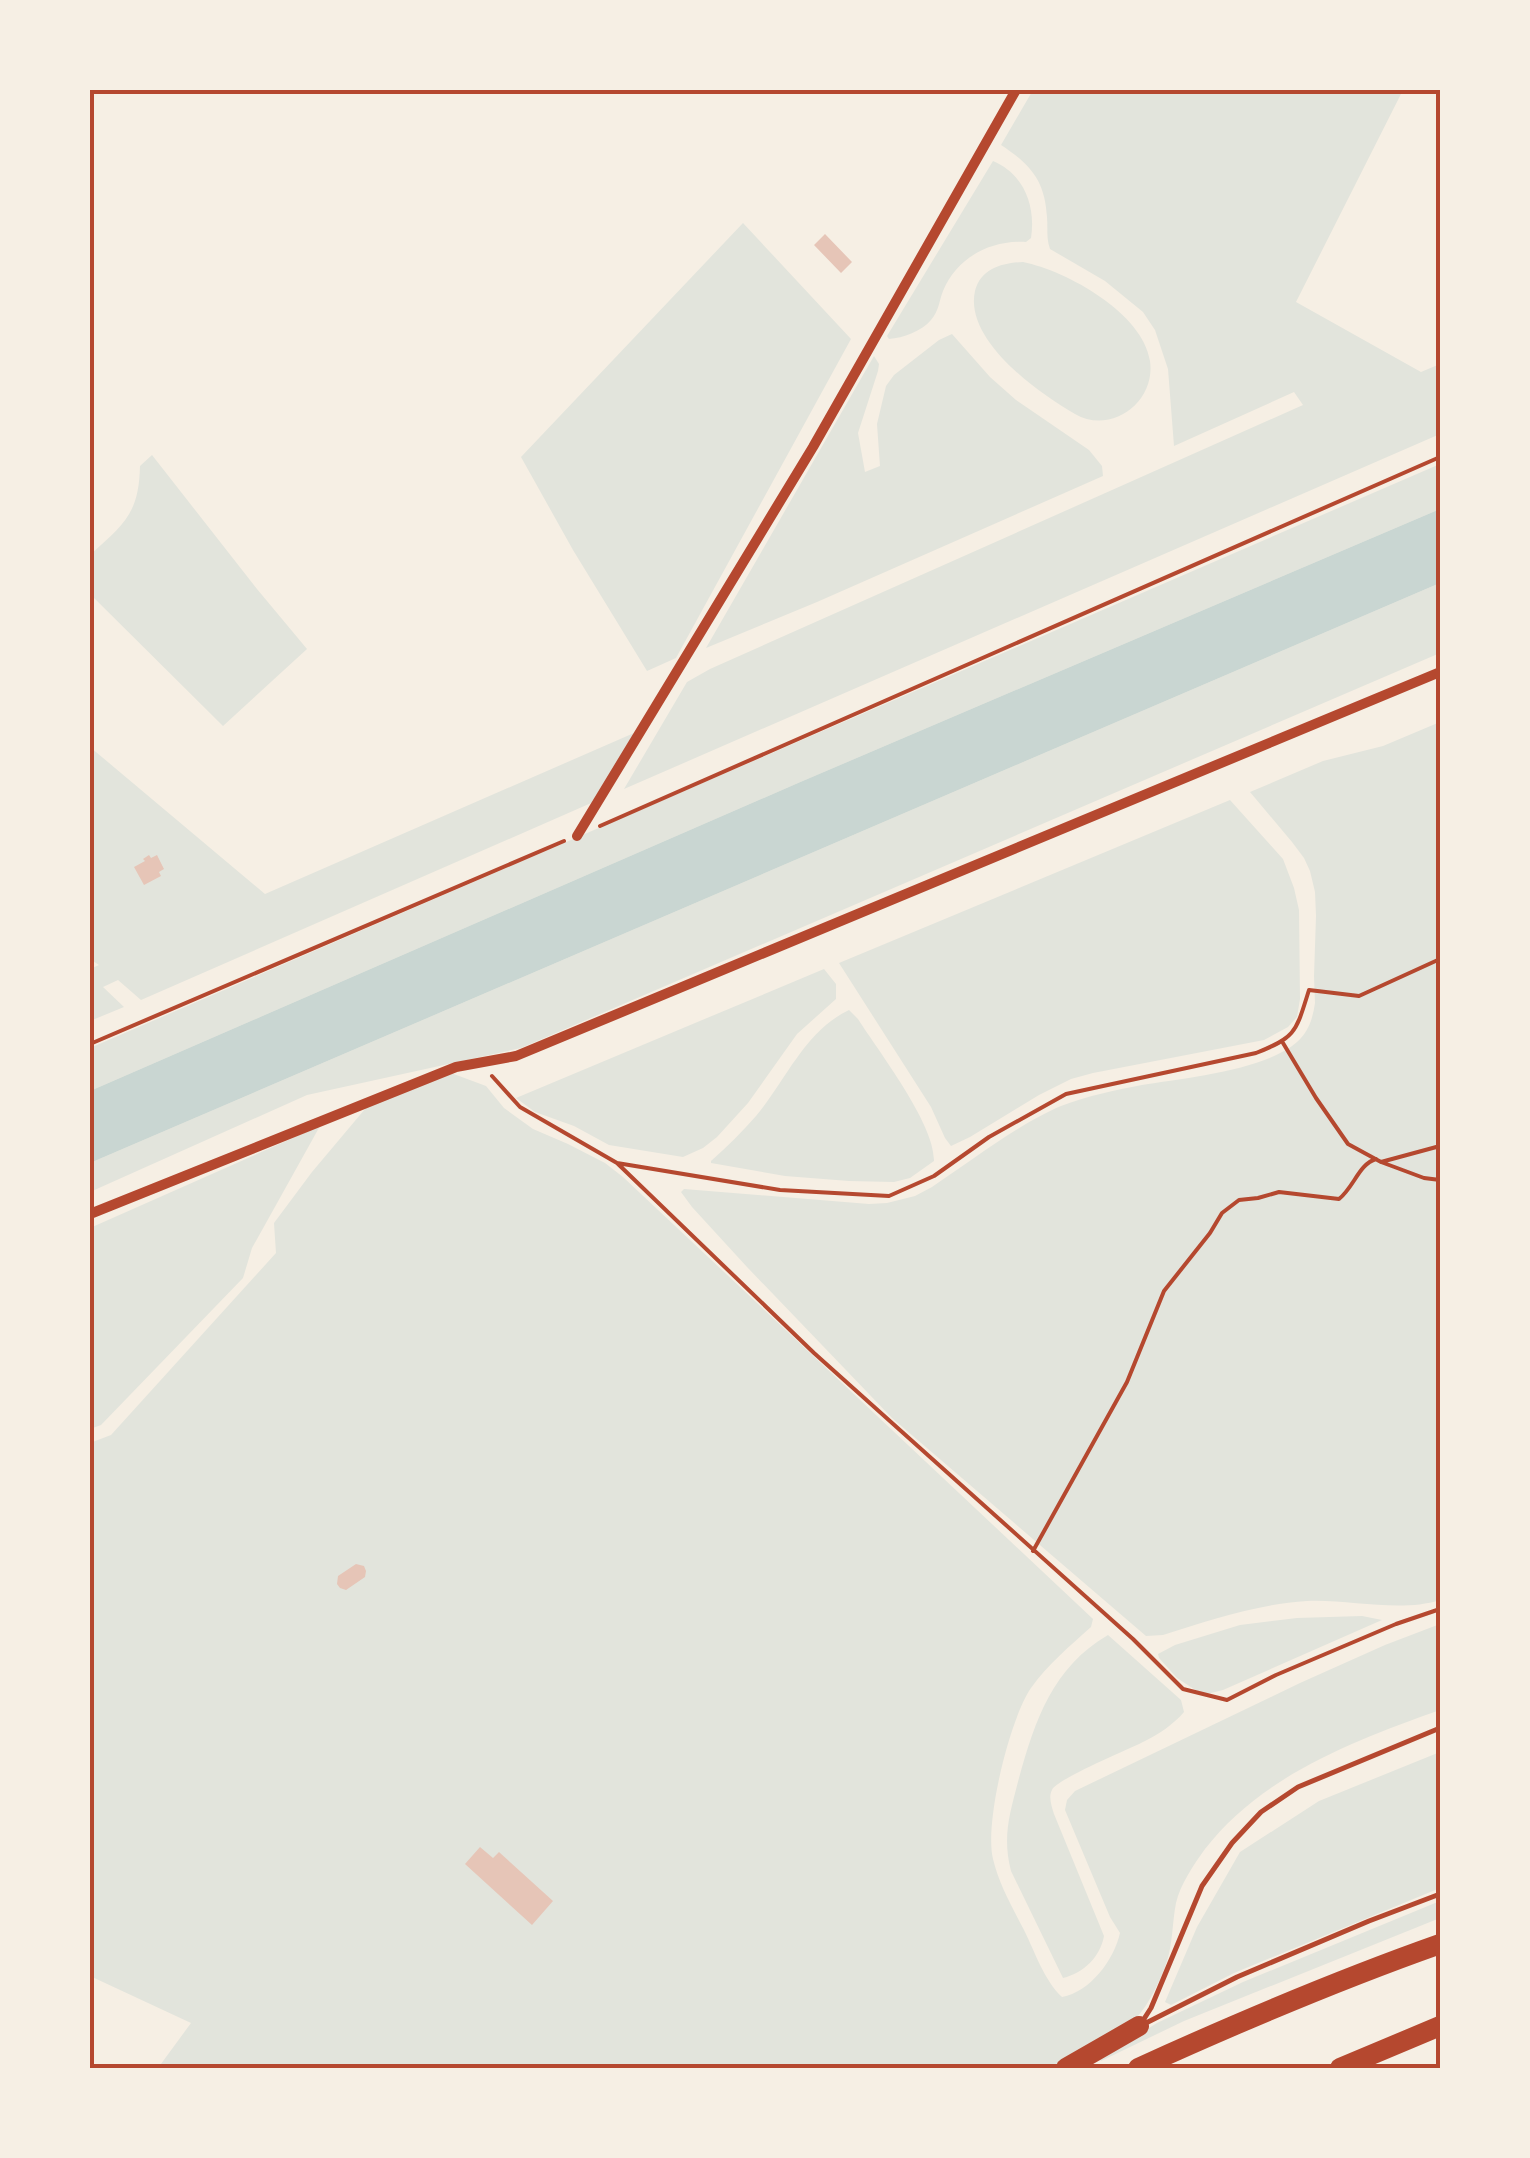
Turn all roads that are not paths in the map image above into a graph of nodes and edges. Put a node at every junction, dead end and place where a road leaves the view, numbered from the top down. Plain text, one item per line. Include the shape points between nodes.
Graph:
1 (1016, 90) edge
2 (1440, 672) edge
3 (577, 836) road end
4 (90, 1214) edge
5 (1440, 1728) edge
6 (1440, 1894) edge
7 (1440, 1944) edge
8 (1139, 2026) junction
9 (1440, 2026) edge
10 (1066, 2068) edge
11 (1138, 2068) edge
12 (1340, 2068) edge

1 - 3 street via 814,447
2 - 4 street via 516,1056 456,1067
5 - 8 lane via 1298,1787 1262,1812 1202,1886
6 - 8 lane via 1237,1977
7 - 11 highway
8 - 10 highway
9 - 12 highway

